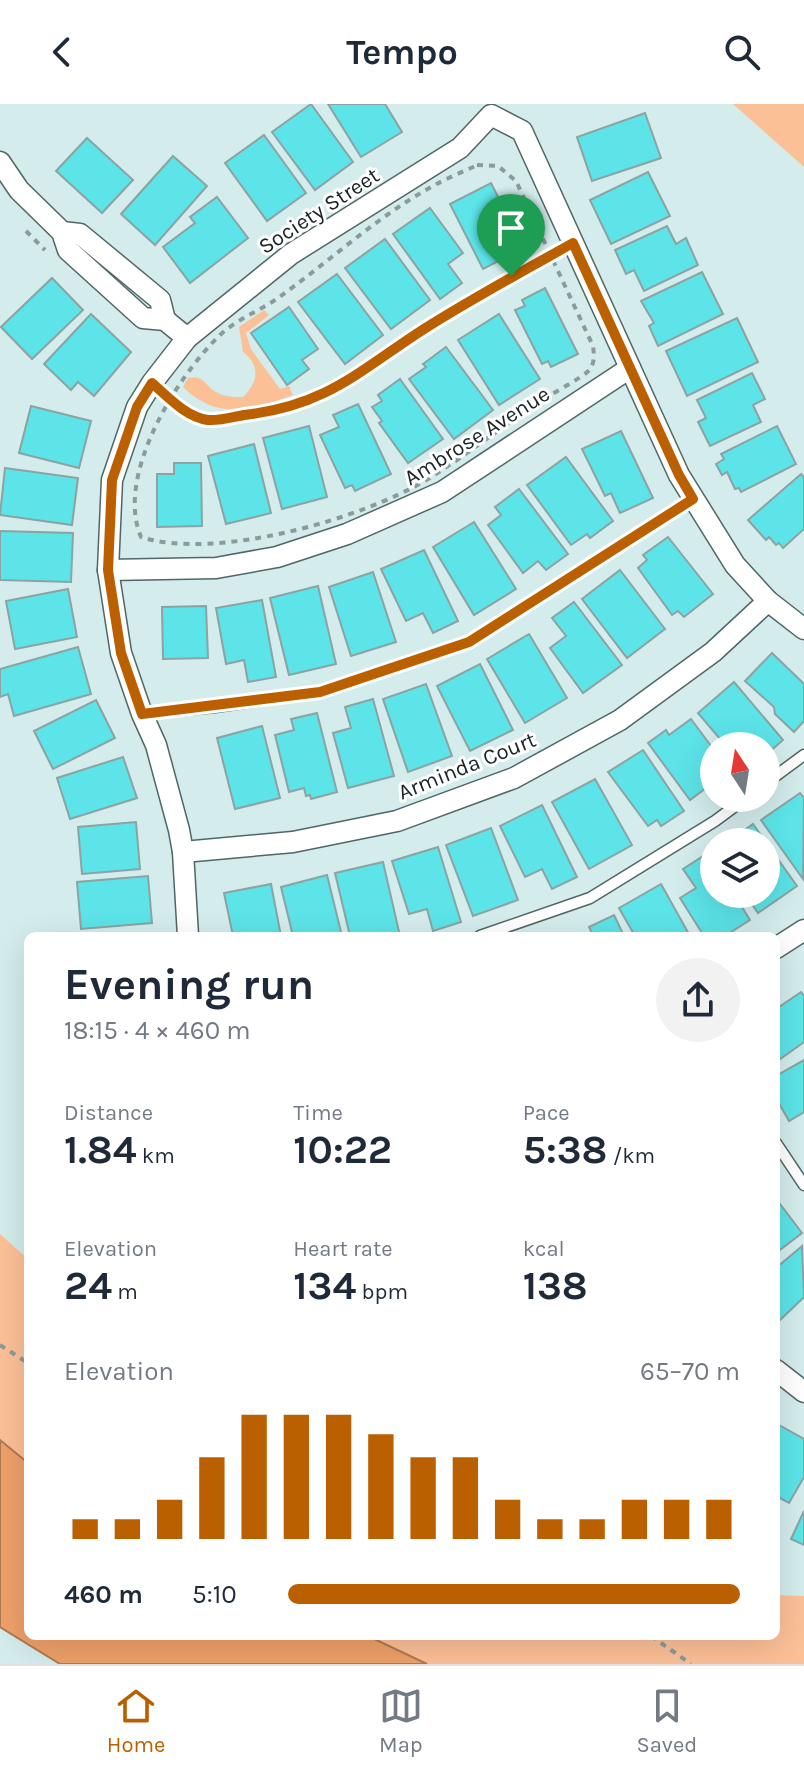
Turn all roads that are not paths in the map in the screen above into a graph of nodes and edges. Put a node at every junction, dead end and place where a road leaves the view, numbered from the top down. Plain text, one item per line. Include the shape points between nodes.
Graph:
1 (0, 162) edge
2 (62, 232) junction
3 (573, 243) junction
4 (120, 267) junction
5 (106, 284) junction
6 (165, 320) junction
7 (187, 338) junction
8 (630, 368) junction
9 (152, 383) junction
10 (693, 499) junction
11 (108, 570) junction
12 (768, 601) junction
13 (804, 629) edge
14 (142, 714) junction
15 (804, 755) edge
16 (780, 773) edge
17 (727, 812) edge
18 (183, 852) junction
19 (804, 930) edge
20 (188, 932) edge
21 (492, 932) edge
22 (780, 945) edge
23 (780, 1149) edge
24 (804, 1185) edge
25 (780, 1373) edge
26 (804, 1392) edge

1 - 2 street via 19,190
2 - 4 street via 80,234
2 - 5 street via 68,250
3 - 7 street, Society Street via 522,131 491,115 460,148 291,254
3 - 8 street, Society Street
3 - 9 lane via 511,276 320,397 269,413 207,420 180,408
4 - 5 street
4 - 6 street via 160,300
5 - 6 street via 143,318
6 - 7 street
7 - 9 street, Society Street
8 - 10 street, Society Street
8 - 11 street, Ambrose Avenue via 442,492 347,534 277,557 216,568
9 - 11 street, Society Street via 137,407 112,480
10 - 12 street, Society Street via 735,565
10 - 14 lane via 469,642 320,692
11 - 14 street, Society Street via 121,653
12 - 13 street, Society Street
12 - 18 street, Arminda Court via 713,652 620,720 514,778 397,821 293,842
14 - 18 street, Society Street via 156,745
15 - 16 lane
17 - 21 lane via 590,898
18 - 20 street, Society Street
19 - 22 street
23 - 24 lane
25 - 26 street

